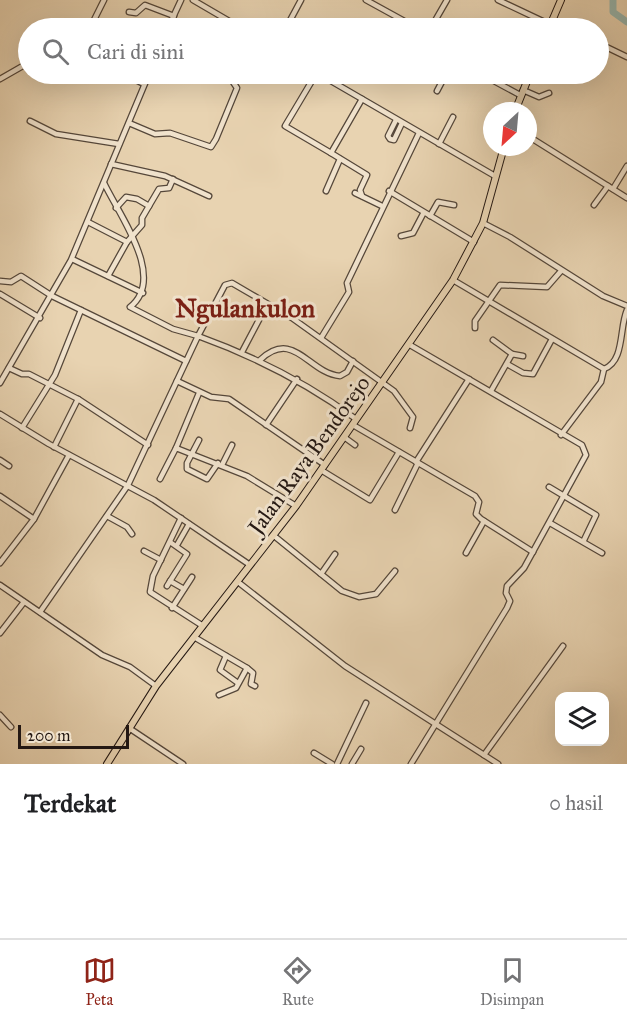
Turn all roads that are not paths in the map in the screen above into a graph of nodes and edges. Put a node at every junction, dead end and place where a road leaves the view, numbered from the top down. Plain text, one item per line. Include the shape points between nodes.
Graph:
1 (104, 0) edge
2 (181, 0) edge
3 (193, 0) edge
4 (300, 0) edge
5 (366, 0) edge
6 (447, 0) edge
7 (498, 0) edge
8 (561, 0) edge
9 (202, 2) edge
10 (129, 12) dead end
11 (174, 16) joint
12 (95, 18) edge
13 (226, 18) edge
14 (291, 18) edge
15 (399, 18) edge
16 (438, 18) edge
17 (538, 18) edge
18 (554, 18) edge
19 (609, 48) edge
20 (627, 57) edge
21 (18, 69) edge
22 (0, 79) edge
23 (144, 84) edge
24 (234, 84) edge
25 (311, 84) edge
26 (335, 84) edge
27 (441, 84) edge
28 (504, 84) edge
29 (526, 84) edge
30 (437, 91) dead end
31 (522, 92) junction
32 (549, 93) dead end
33 (362, 99) junction
34 (518, 102) edge
35 (453, 117) dead end
36 (396, 120) junction
37 (30, 121) dead end
38 (129, 123) junction
39 (402, 123) junction
40 (418, 133) junction
41 (537, 142) edge
42 (119, 144) junction
43 (439, 144) junction
44 (331, 153) junction
45 (501, 156) edge
46 (340, 159) junction
47 (111, 164) junction
48 (627, 166) edge
49 (495, 176) junction
50 (173, 179) junction
51 (104, 183) junction
52 (610, 188) junction
53 (326, 191) dead end
54 (389, 191) junction
55 (355, 193) dead end
56 (209, 196) dead end
57 (362, 196) junction
58 (627, 198) edge
59 (594, 205) dead end
60 (149, 206) junction
61 (382, 206) junction
62 (454, 206) dead end
63 (116, 208) junction
64 (423, 214) junction
65 (430, 216) junction
66 (88, 222) junction
67 (483, 223) junction
68 (401, 236) dead end
69 (130, 238) junction
70 (474, 242) junction
71 (72, 259) junction
72 (561, 271) junction
73 (108, 276) junction
74 (453, 280) junction
75 (0, 281) edge
76 (143, 293) junction
77 (0, 294) edge
78 (52, 296) junction
79 (488, 302) junction
80 (627, 308) edge
81 (81, 310) junction
82 (261, 316) dead end
83 (40, 318) junction
84 (475, 328) dead end
85 (198, 336) junction
86 (321, 338) junction
87 (552, 339) junction
88 (493, 340) dead end
89 (410, 345) junction
90 (242, 352) junction
91 (512, 354) junction
92 (523, 356) dead end
93 (260, 360) junction
94 (186, 361) junction
95 (353, 362) junction
96 (507, 364) junction
97 (9, 368) junction
98 (604, 369) junction
99 (297, 379) junction
100 (469, 379) junction
101 (177, 381) junction
102 (0, 383) edge
103 (383, 383) junction
104 (50, 385) junction
105 (491, 392) junction
106 (199, 393) junction
107 (78, 399) junction
108 (0, 414) edge
109 (355, 422) junction
110 (266, 425) junction
111 (22, 428) junction
112 (410, 428) dead end
113 (561, 435) junction
114 (344, 437) junction
115 (199, 440) dead end
116 (148, 445) junction
117 (355, 445) dead end
118 (232, 446) dead end
119 (54, 447) junction
120 (176, 448) junction
121 (399, 452) junction
122 (191, 454) junction
123 (69, 455) junction
124 (0, 460) edge
125 (417, 463) junction
126 (220, 464) junction
127 (9, 466) dead end
128 (323, 468) junction
129 (160, 479) dead end
130 (128, 485) junction
131 (549, 487) dead end
132 (0, 496) edge
133 (565, 497) junction
134 (296, 506) junction
135 (395, 510) dead end
136 (108, 516) junction
137 (181, 518) junction
138 (34, 519) junction
139 (484, 521) junction
140 (550, 523) junction
141 (189, 524) junction
142 (132, 534) dead end
143 (273, 535) junction
144 (584, 540) junction
145 (170, 542) junction
146 (177, 545) junction
147 (144, 551) dead end
148 (533, 552) junction
149 (466, 553) dead end
150 (602, 553) dead end
151 (335, 554) dead end
152 (161, 560) junction
153 (0, 562) edge
154 (250, 565) junction
155 (395, 571) dead end
156 (321, 574) junction
157 (192, 577) dead end
158 (238, 582) junction
159 (0, 585) edge
160 (184, 589) junction
161 (24, 602) junction
162 (172, 608) junction
163 (40, 612) junction
164 (203, 626) junction
165 (0, 633) edge
166 (194, 637) junction
167 (563, 646) dead end
168 (226, 656) junction
169 (247, 668) junction
170 (238, 683) junction
171 (156, 686) junction
172 (255, 686) dead end
173 (219, 694) dead end
174 (366, 703) dead end
175 (0, 716) edge
176 (435, 725) junction
177 (11, 727) dead end
178 (129, 728) junction
179 (361, 749) dead end
180 (314, 753) dead end
181 (484, 755) junction
182 (107, 764) edge
183 (183, 764) edge
184 (332, 764) edge
185 (337, 764) edge
186 (352, 764) edge
187 (411, 764) edge
188 (498, 764) edge

1 - 12 street
2 - 11 street
3 - 9 street
4 - 14 street
5 - 15 street
6 - 16 street
7 - 17 street
8 - 18 main road
9 - 13 street
10 - 11 street via 136,13 145,5
19 - 20 street
21 - 22 street
23 - 38 street
24 - 38 street via 237,88 211,147 177,135 155,134
25 - 44 street via 285,126
26 - 33 street
27 - 30 street
28 - 31 street
29 - 31 main road
31 - 32 street via 539,97
31 - 34 main road
33 - 36 street
33 - 44 street
35 - 43 street
36 - 39 street
36 - 39 street via 388,136 390,140 394,140
37 - 42 street via 56,134
38 - 42 street
39 - 40 street
40 - 43 street
40 - 54 street
41 - 52 street
42 - 47 street
43 - 49 street
44 - 46 street
45 - 49 main road, Jalan Raya Bendorejo
46 - 53 street
46 - 57 street via 367,175 360,190
47 - 50 street
47 - 51 street
48 - 52 street
49 - 67 main road, Jalan Raya Bendorejo
50 - 56 street
50 - 60 street via 169,188 159,189
51 - 63 street
51 - 66 street
52 - 58 street
52 - 59 street
54 - 61 street
54 - 64 street
55 - 57 street
57 - 61 street
60 - 63 street via 126,197
60 - 69 street via 142,225
61 - 86 street via 347,283 349,292
62 - 65 street via 438,202
63 - 69 street
64 - 65 street
64 - 68 street via 413,233
65 - 70 street
66 - 69 street
66 - 71 street
67 - 70 main road, Jalan Raya Bendorejo
67 - 72 street
69 - 73 street
69 - 76 street via 146,277
70 - 74 main road, Jalan Raya Bendorejo
71 - 73 street
71 - 78 street
72 - 79 street via 548,287 500,285
72 - 80 street
73 - 76 street
74 - 79 street
74 - 89 main road, Jalan Raya Bendorejo
75 - 78 street via 11,282 21,276
76 - 85 street via 130,307 173,329
77 - 83 street
78 - 81 street
78 - 83 street
79 - 84 street via 475,321
79 - 87 street
80 - 98 street via 618,354 612,365
81 - 94 street
81 - 104 street
82 - 90 street
83 - 97 street
85 - 86 street via 225,285 232,283
85 - 90 street
85 - 94 street
86 - 95 street
87 - 96 street via 533,374
87 - 98 street
88 - 91 street
89 - 100 street
89 - 103 main road, Jalan Raya Bendorejo
90 - 93 street
91 - 92 street
91 - 96 street
93 - 95 street via 274,349 291,350 323,371 340,376
93 - 99 street
94 - 101 street
95 - 103 street
96 - 105 street
97 - 102 street
97 - 104 street
98 - 113 street via 601,382
99 - 109 street
99 - 110 street
100 - 105 street
100 - 125 street
101 - 106 street
101 - 116 street
103 - 109 main road, Jalan Raya Bendorejo
103 - 112 street via 413,417
104 - 107 street
104 - 111 street
105 - 113 street
106 - 110 street via 229,399
106 - 120 street
107 - 116 street
107 - 119 street
108 - 111 street
109 - 114 main road, Jalan Raya Bendorejo
109 - 121 street
110 - 128 street
111 - 119 street
113 - 133 street via 586,450 584,462
114 - 117 street
114 - 128 main road, Jalan Raya Bendorejo
115 - 122 street
116 - 130 street
118 - 126 street
119 - 123 street
120 - 122 street
120 - 129 street
121 - 125 street
121 - 128 street via 370,500
122 - 126 street
122 - 126 street via 187,469 206,479
123 - 130 street
123 - 138 street
124 - 127 street
125 - 135 street
125 - 139 street via 475,496 479,502 476,514
126 - 134 street
128 - 134 main road, Jalan Raya Bendorejo
130 - 136 street
130 - 137 street
131 - 133 street
132 - 138 street
133 - 140 street
133 - 144 street via 596,515
134 - 143 main road, Jalan Raya Bendorejo
136 - 142 street
136 - 163 street
137 - 141 street
137 - 145 street
138 - 153 street
139 - 148 street
139 - 149 street
140 - 144 street
140 - 148 street
141 - 146 street
141 - 154 street
143 - 154 main road, Jalan Raya Bendorejo
143 - 156 street
144 - 150 street
145 - 146 street
145 - 152 street
146 - 160 street via 187,554 168,583
147 - 152 street
148 - 176 street via 507,586 510,601
151 - 156 street
152 - 162 street via 150,592
154 - 158 main road, Jalan Raya Bendorejo
155 - 156 street via 376,594 359,597 342,591
157 - 160 street
158 - 164 main road, Jalan Raya Bendorejo
158 - 176 street via 345,666
159 - 161 street
160 - 162 street
161 - 163 street
161 - 165 street
162 - 164 street
163 - 171 street
164 - 166 main road, Jalan Raya Bendorejo
166 - 168 street
166 - 171 main road, Jalan Raya Bendorejo
167 - 181 street
168 - 169 street
168 - 170 street via 220,670
169 - 170 street
169 - 172 street via 253,674 251,684
170 - 173 street via 231,691
171 - 178 main road, Jalan Raya Bendorejo
174 - 185 street
175 - 177 street
176 - 181 street
176 - 187 street
178 - 182 main road, Jalan Raya Bendorejo
178 - 183 street
179 - 186 street
180 - 184 street
181 - 188 street

